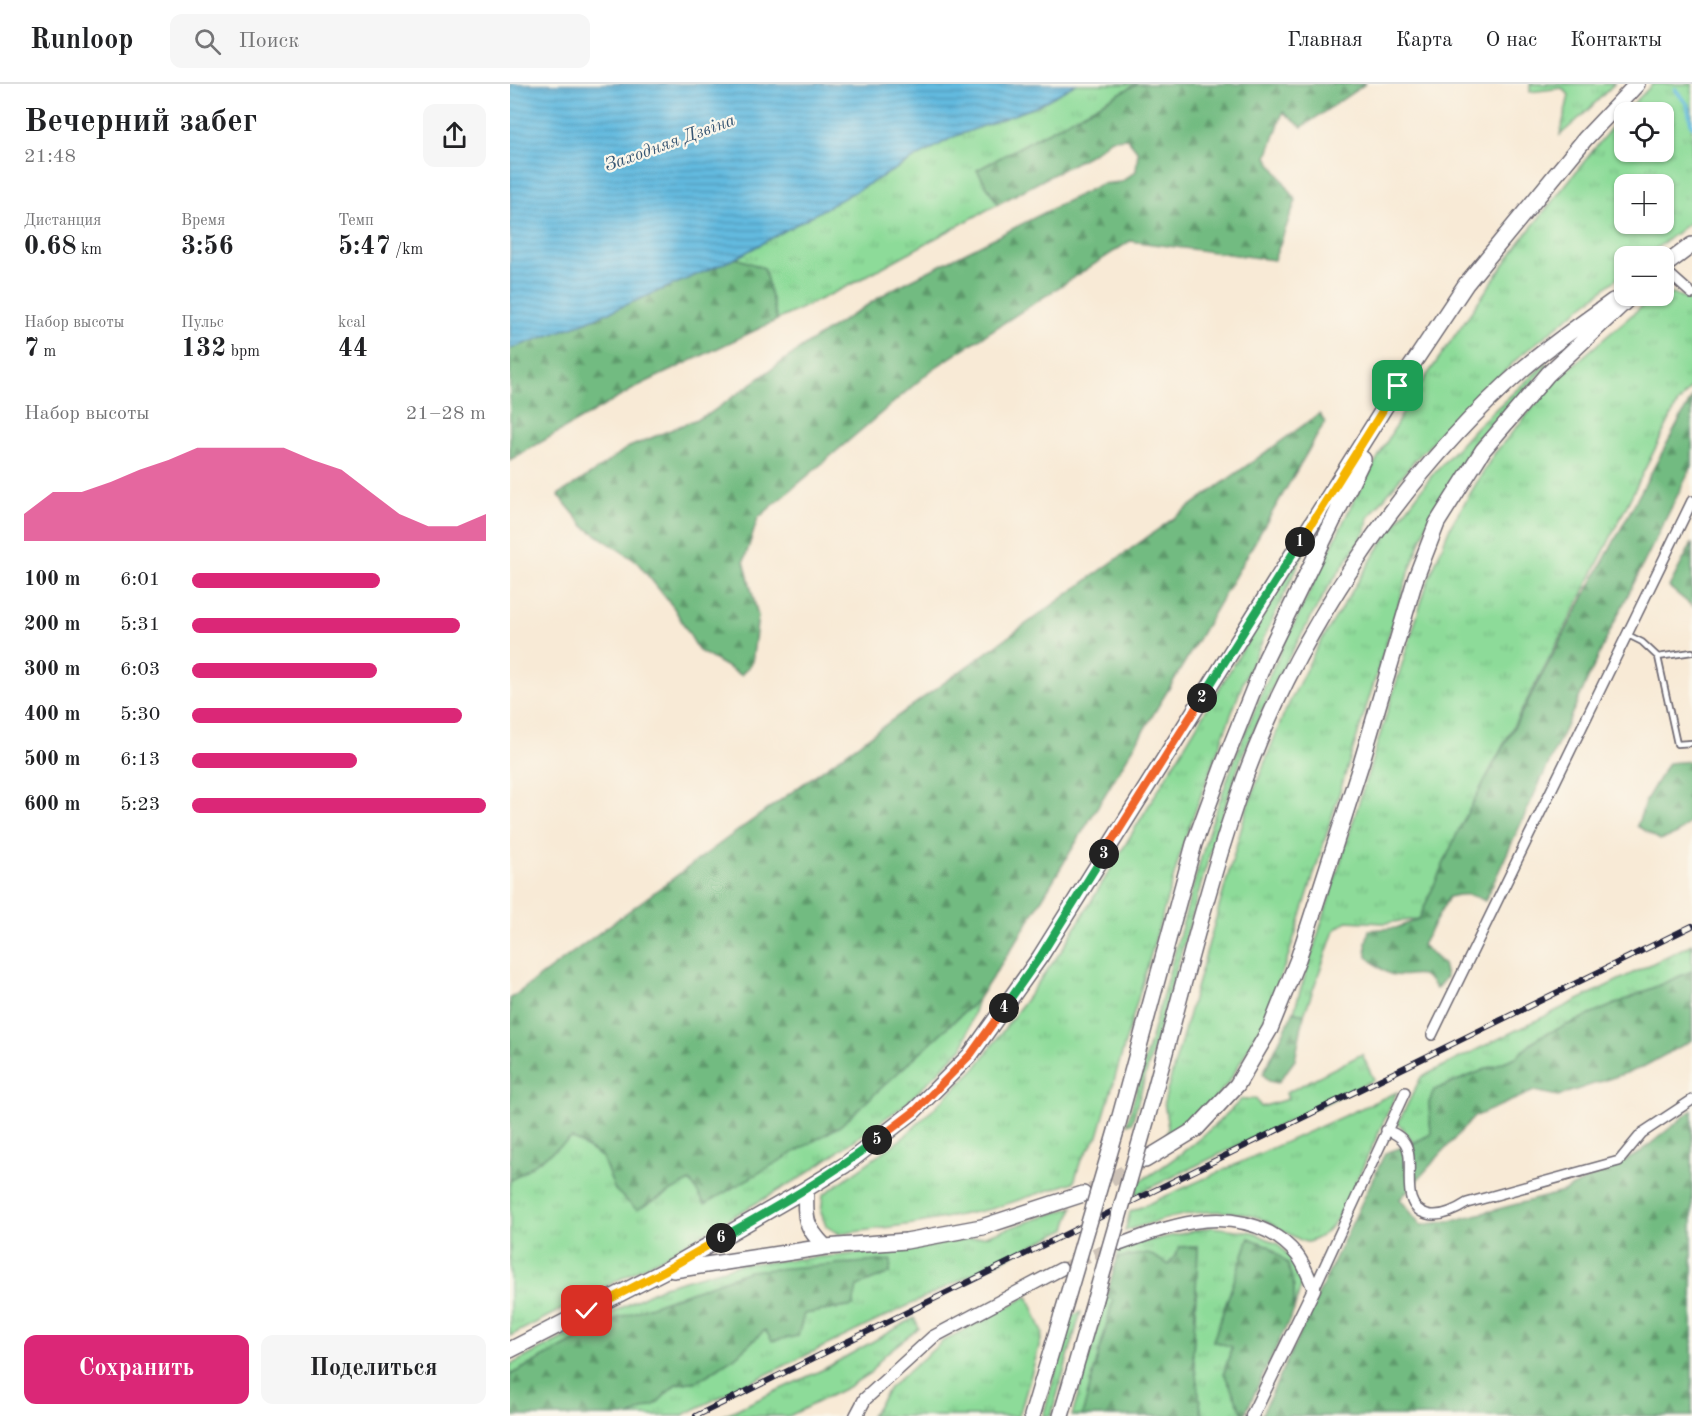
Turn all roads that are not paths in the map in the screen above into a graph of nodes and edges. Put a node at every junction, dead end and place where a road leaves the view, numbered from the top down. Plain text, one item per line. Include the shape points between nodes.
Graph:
1 (1637, 84) edge
2 (1692, 244) edge
3 (1674, 259) edge
4 (1674, 277) edge
5 (1692, 294) edge
6 (1614, 300) edge
7 (1620, 306) edge
8 (1398, 386) junction
9 (1692, 501) edge
10 (1626, 634) junction
11 (1692, 651) edge
12 (1658, 657) junction
13 (1692, 743) edge
14 (1432, 1035) dead end
15 (1404, 1092) dead end
16 (1692, 1100) edge
17 (1386, 1131) junction
18 (1146, 1160) tunnel mouth
19 (806, 1190) junction
20 (1083, 1194) tunnel mouth
21 (1121, 1244) tunnel mouth
22 (825, 1247) junction
23 (1061, 1269) tunnel mouth
24 (664, 1271) junction
25 (1314, 1289) junction
26 (510, 1350) edge
27 (856, 1416) edge
28 (1032, 1416) edge
29 (1061, 1416) edge
30 (1252, 1416) edge

1 - 8 main road via 1585,140 1466,284
2 - 3 main road
4 - 5 street
6 - 29 main road, bridge via 1523,368 1433,462 1343,581 1299,656 1237,799
7 - 18 main road via 1548,374 1483,450 1437,523 1415,580 1301,948 1270,1029 1237,1085 1196,1129
8 - 19 main road via 1040,957 971,1054 915,1111
8 - 28 main road, bridge via 1266,658 1194,844 1116,1131
9 - 10 street
10 - 12 lane
10 - 14 street
11 - 12 lane
12 - 13 lane via 1677,744
15 - 17 street
16 - 17 street via 1642,1133 1619,1161 1432,1216 1418,1212 1411,1203 1407,1145 1398,1135
17 - 25 street
19 - 22 main road via 805,1215 811,1232
19 - 24 main road
20 - 22 main road via 982,1227 906,1241
21 - 25 street via 1164,1228 1211,1219 1235,1220 1283,1239 1299,1257
22 - 24 main road
23 - 27 street via 933,1337 865,1399
24 - 26 main road
25 - 30 street

